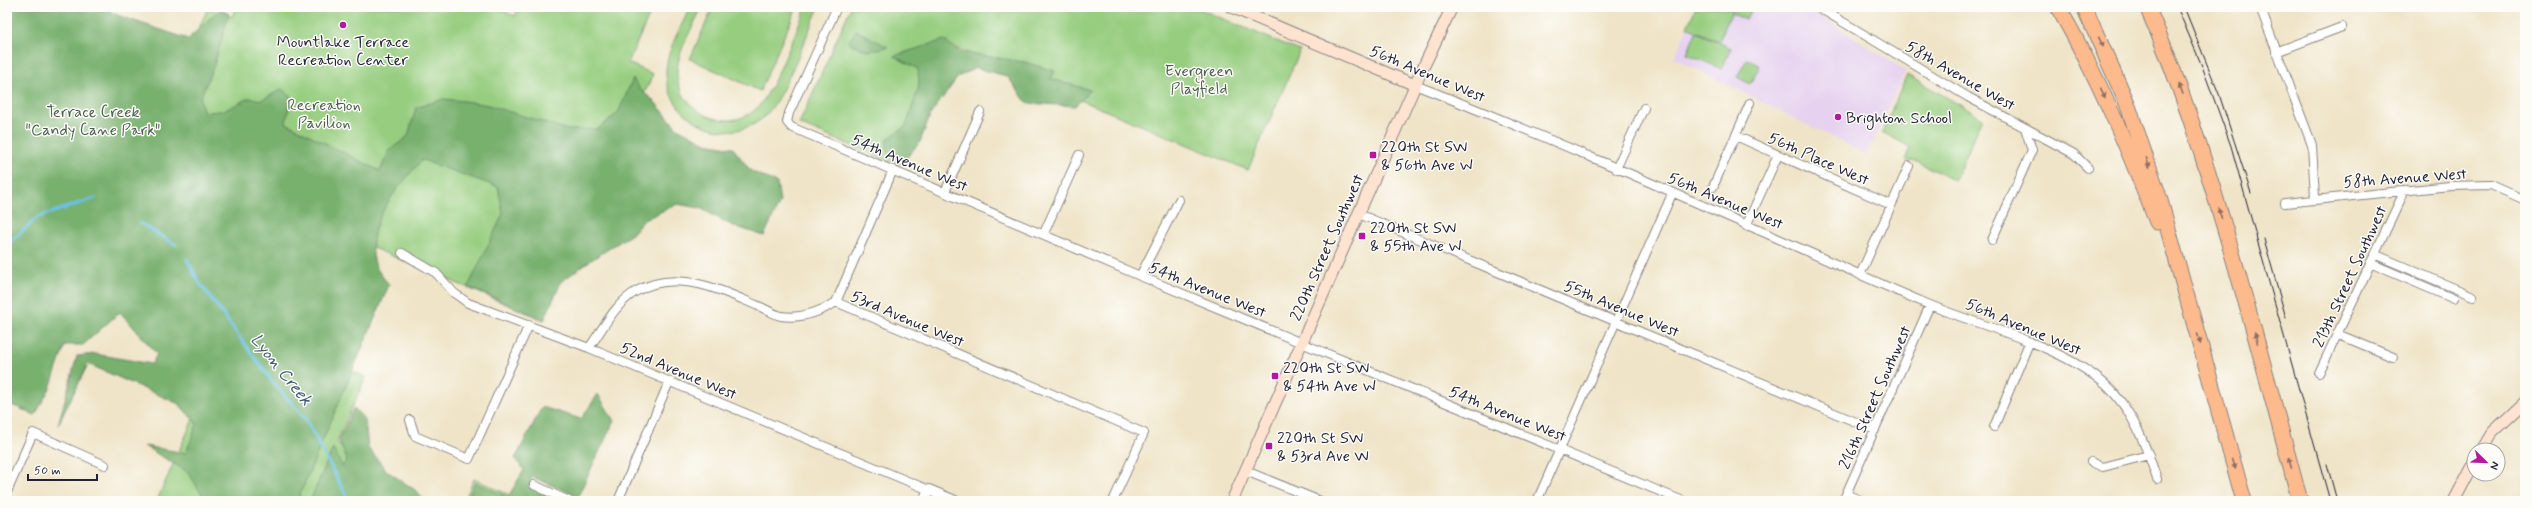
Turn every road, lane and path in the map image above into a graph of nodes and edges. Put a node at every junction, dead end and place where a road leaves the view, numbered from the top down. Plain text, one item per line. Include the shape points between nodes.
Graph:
1 (837, 7) edge
2 (1231, 7) edge
3 (1452, 7) edge
4 (1818, 7) edge
5 (2058, 7) edge
6 (2084, 7) edge
7 (2146, 7) edge
8 (2260, 7) edge
9 (2342, 27) dead end
10 (2276, 52) junction
11 (1415, 86) junction
12 (1750, 104) dead end
13 (1644, 108) dead end
14 (980, 112) dead end
15 (2025, 128) junction
16 (1736, 136) junction
17 (1778, 154) junction
18 (1079, 155) dead end
19 (1909, 166) dead end
20 (2088, 168) dead end
21 (1616, 169) junction
22 (893, 170) junction
23 (1713, 187) dead end
24 (2405, 190) junction
25 (946, 192) junction
26 (1672, 194) junction
27 (2316, 198) junction
28 (1179, 200) dead end
29 (2525, 200) edge
30 (2285, 203) dead end
31 (1891, 205) junction
32 (1359, 214) junction
33 (1746, 226) junction
34 (1044, 233) junction
35 (1992, 240) dead end
36 (402, 253) dead end
37 (2374, 254) junction
38 (2370, 264) junction
39 (1860, 275) junction
40 (1140, 276) junction
41 (2473, 296) dead end
42 (2454, 299) dead end
43 (2188, 301) junction
44 (836, 302) junction
45 (1930, 305) junction
46 (1617, 321) junction
47 (529, 325) junction
48 (2337, 334) junction
49 (1301, 342) junction
50 (2029, 343) junction
51 (589, 348) junction
52 (2393, 357) dead end
53 (2318, 374) dead end
54 (669, 382) junction
55 (2525, 402) edge
56 (410, 420) dead end
57 (1994, 427) dead end
58 (1875, 430) junction
59 (2487, 442) edge
60 (1560, 449) junction
61 (2149, 455) junction
62 (2091, 462) dead end
63 (105, 464) dead end
64 (1246, 471) junction
65 (2466, 478) edge
66 (2157, 479) dead end
67 (534, 485) dead end
68 (929, 490) junction
69 (7, 492) edge
70 (1845, 498) edge
71 (569, 501) edge
72 (618, 501) edge
73 (924, 501) edge
74 (955, 501) edge
75 (1113, 501) edge
76 (1232, 501) edge
77 (1320, 501) edge
78 (1537, 501) edge
79 (1683, 501) edge
80 (1862, 501) edge
81 (2244, 501) edge
82 (2300, 501) edge
83 (2454, 501) edge

1 - 22 street, 54th Avenue West via 787,122 791,127
2 - 11 main road, 56th Avenue West
3 - 11 main road, 220th Street Southwest
4 - 15 street, 58th Avenue West
5 -> 43 highway via 2119,126
6 -> 43 highway via 2127,103 2159,197
82 -> 7 highway via 2244,290 2211,182 2182,94
8 - 10 street
9 - 10 street
10 - 27 street via 2312,145
11 - 21 street, 56th Avenue West
11 - 32 main road, 220th Street Southwest
12 - 16 street
13 - 21 street
14 - 25 street
15 - 20 street, 58th Avenue West via 2074,154
15 - 35 street via 2032,150
16 - 17 street, 56th Place West
16 - 23 street
17 - 31 street, 56th Place West
17 - 33 street
18 - 34 street
19 - 31 street
21 - 26 street, 56th Avenue West
22 - 25 street, 54th Avenue West
22 - 44 street
24 - 27 street, 58th Avenue West
24 - 29 street, 58th Avenue West via 2490,185
24 - 37 street, 213th Street Southwest
25 - 34 street, 54th Avenue West
26 - 33 street, 56th Avenue West
26 - 46 street
27 - 30 street, 58th Avenue West
28 - 40 street
31 - 39 street
32 - 46 street, 55th Avenue West
32 - 49 main road, 220th Street Southwest
33 - 39 street, 56th Avenue West
34 - 40 street, 54th Avenue West
36 - 47 street, 52nd Avenue West via 436,273 454,293 468,303
37 - 38 street, 213th Street Southwest
37 - 41 street
38 - 42 street
38 - 48 street, 213th Street Southwest
39 - 45 street, 56th Avenue West
40 - 49 street, 54th Avenue West
43 -> 81 highway
44 - 51 street, 53rd Avenue West via 819,312 781,316 715,288 688,281 672,281 635,292 616,310
44 - 75 street, 53rd Avenue West via 1144,433
45 - 50 street, 56th Avenue West
45 - 58 street, 216th Street Southwest
46 - 58 street, 55th Avenue West
46 - 60 street
47 - 51 street, 52nd Avenue West
47 - 56 street via 469,459 415,436
48 - 52 street
48 - 53 street, 213th Street Southwest
49 - 60 street, 54th Avenue West
49 - 64 main road, 220th Street Southwest
50 - 57 street
50 - 61 street, 56th Avenue West via 2077,364 2107,386 2136,423
51 - 54 street, 52nd Avenue West
54 - 68 street, 52nd Avenue West
54 - 72 street
55 - 59 main road via 2492,433
58 - 70 street, 216th Street Southwest
60 - 78 street
60 - 79 street, 54th Avenue West
61 - 62 street via 2103,467
61 - 66 street, 56th Avenue West
63 - 69 street via 33,433
64 - 76 main road, 220th Street Southwest
64 - 77 street
65 - 83 main road
67 - 71 street
68 - 73 street
68 - 74 street, 52nd Avenue West
70 - 80 street

